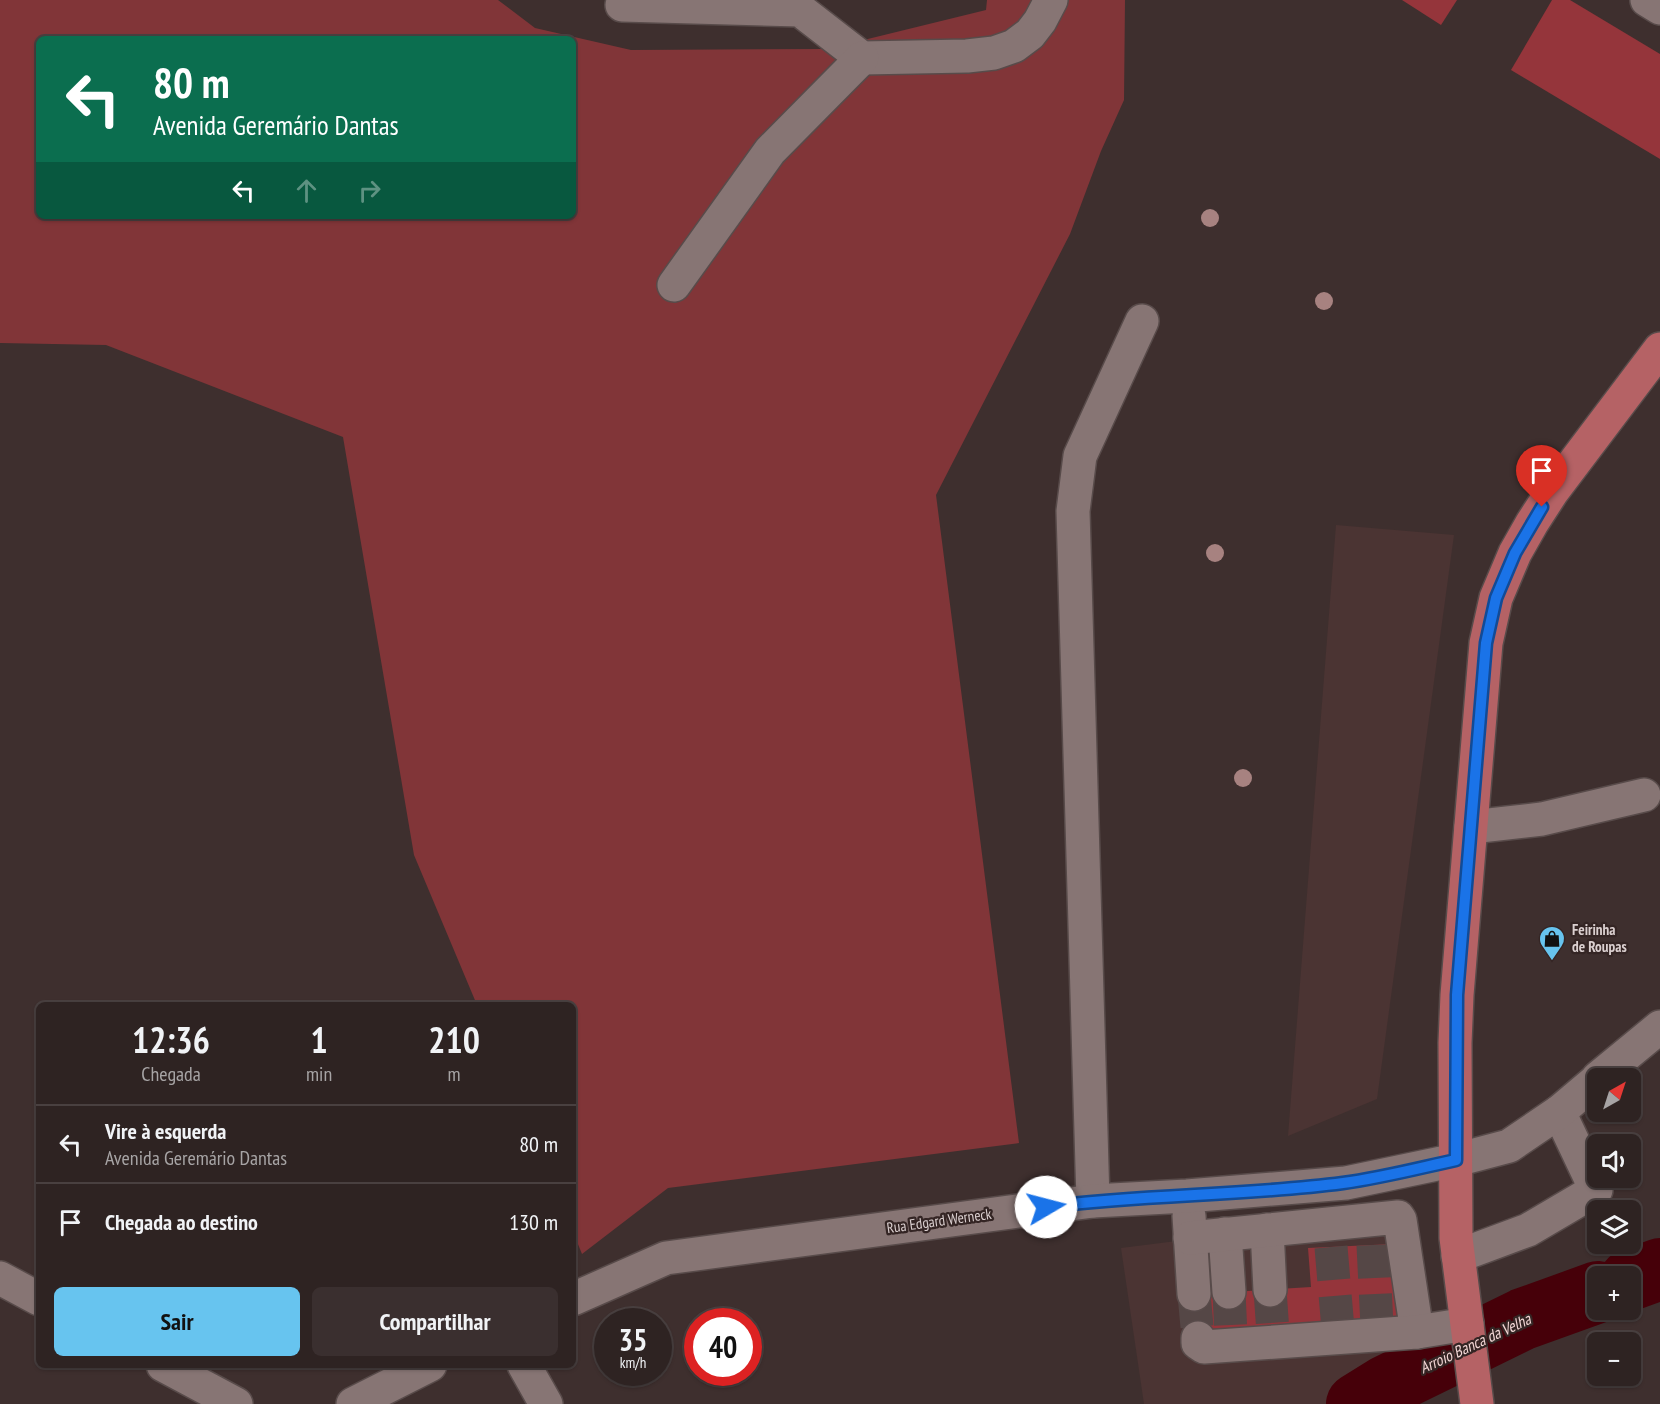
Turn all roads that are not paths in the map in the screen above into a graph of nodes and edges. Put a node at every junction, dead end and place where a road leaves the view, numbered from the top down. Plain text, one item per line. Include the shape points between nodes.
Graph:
1 (1052, 0) edge
2 (1647, 0) edge
3 (622, 5) dead end
4 (1660, 8) edge
5 (862, 58) junction
6 (674, 285) dead end
7 (1142, 321) dead end
8 (1660, 349) edge
9 (1644, 795) dead end
10 (1471, 827) junction
11 (1660, 1027) edge
12 (1611, 1068) edge
13 (1587, 1088) edge
14 (1558, 1112) junction
15 (1456, 1160) junction
16 (1187, 1196) junction
17 (1093, 1201) junction
18 (1267, 1230) junction
19 (1225, 1234) junction
20 (1190, 1238) junction
21 (1458, 1256) junction
22 (0, 1278) edge
23 (1270, 1290) tunnel mouth
24 (1229, 1292) tunnel mouth
25 (1194, 1294) tunnel mouth
26 (36, 1297) edge
27 (576, 1298) edge
28 (1467, 1325) junction
29 (1417, 1332) junction
30 (1198, 1338) dead end
31 (169, 1368) edge
32 (424, 1368) edge
33 (526, 1368) edge
34 (1475, 1393) edge
35 (236, 1404) edge
36 (353, 1404) edge
37 (546, 1404) edge

1 - 5 street via 1030,34 994,53
2 - 4 street
3 - 5 street via 800,10
5 - 6 street via 770,151
7 - 17 street via 1080,456 1073,511
8 - 10 main road via 1552,492 1515,553 1496,598 1486,643
9 - 10 street via 1542,819
10 - 15 main road via 1457,995
11 - 12 street, Rua Edgard Werneck
13 - 14 street, Rua Edgard Werneck
14 - 15 street, Rua Edgard Werneck via 1509,1146
14 - 21 street via 1596,1190 1528,1230
15 - 16 street, Rua Edgard Werneck via 1346,1183
15 - 21 main road
16 - 17 street, Rua Edgard Werneck
16 - 20 street
17 - 27 street, Rua Edgard Werneck via 666,1258
18 - 19 street
18 - 23 street
18 - 29 street via 1330,1235 1372,1232 1394,1216 1400,1220
19 - 20 street
19 - 24 street
20 - 25 street
21 - 28 main road
22 - 26 street
28 - 29 street
28 - 34 main road
29 - 30 street via 1377,1330 1231,1340 1204,1347
31 - 35 street
32 - 36 street
33 - 37 street

